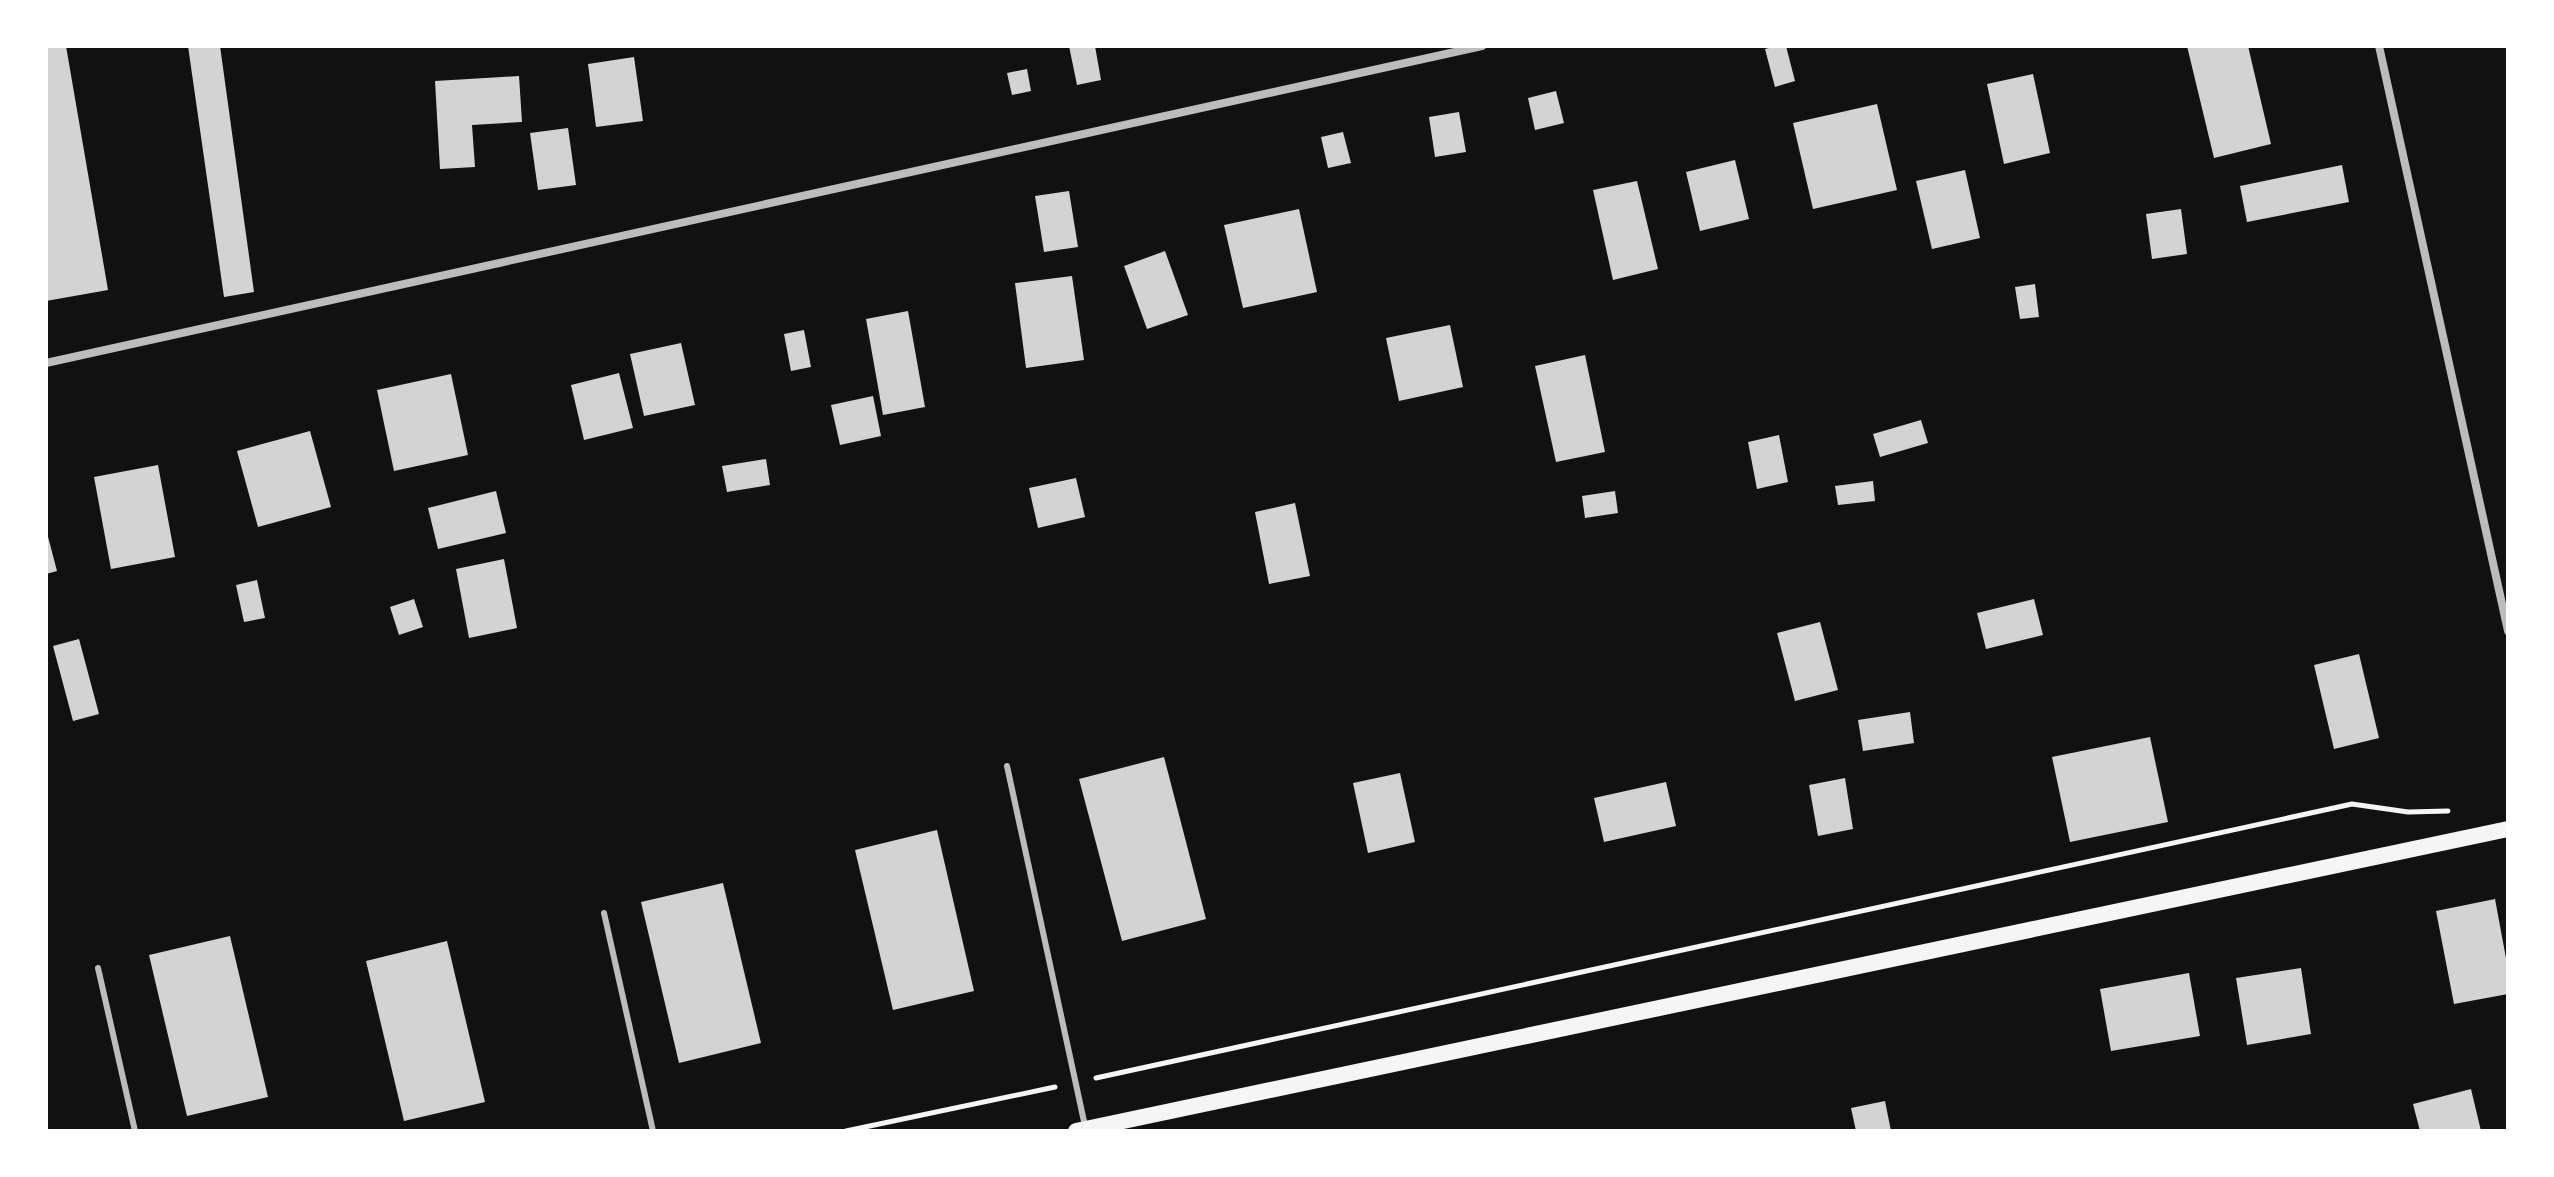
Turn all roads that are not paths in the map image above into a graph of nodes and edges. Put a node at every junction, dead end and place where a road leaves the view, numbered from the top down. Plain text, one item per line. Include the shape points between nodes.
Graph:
1 (1482, 46) edge
2 (2379, 46) edge
3 (46, 363) edge
4 (2508, 631) edge
5 (1007, 766) dead end
6 (2508, 829) edge
7 (604, 913) dead end
8 (98, 968) dead end
9 (1081, 1130) edge
10 (135, 1131) edge
11 (653, 1131) edge

1 - 3 street
2 - 4 street
5 - 9 lane
6 - 9 main road
7 - 11 lane
8 - 10 lane

